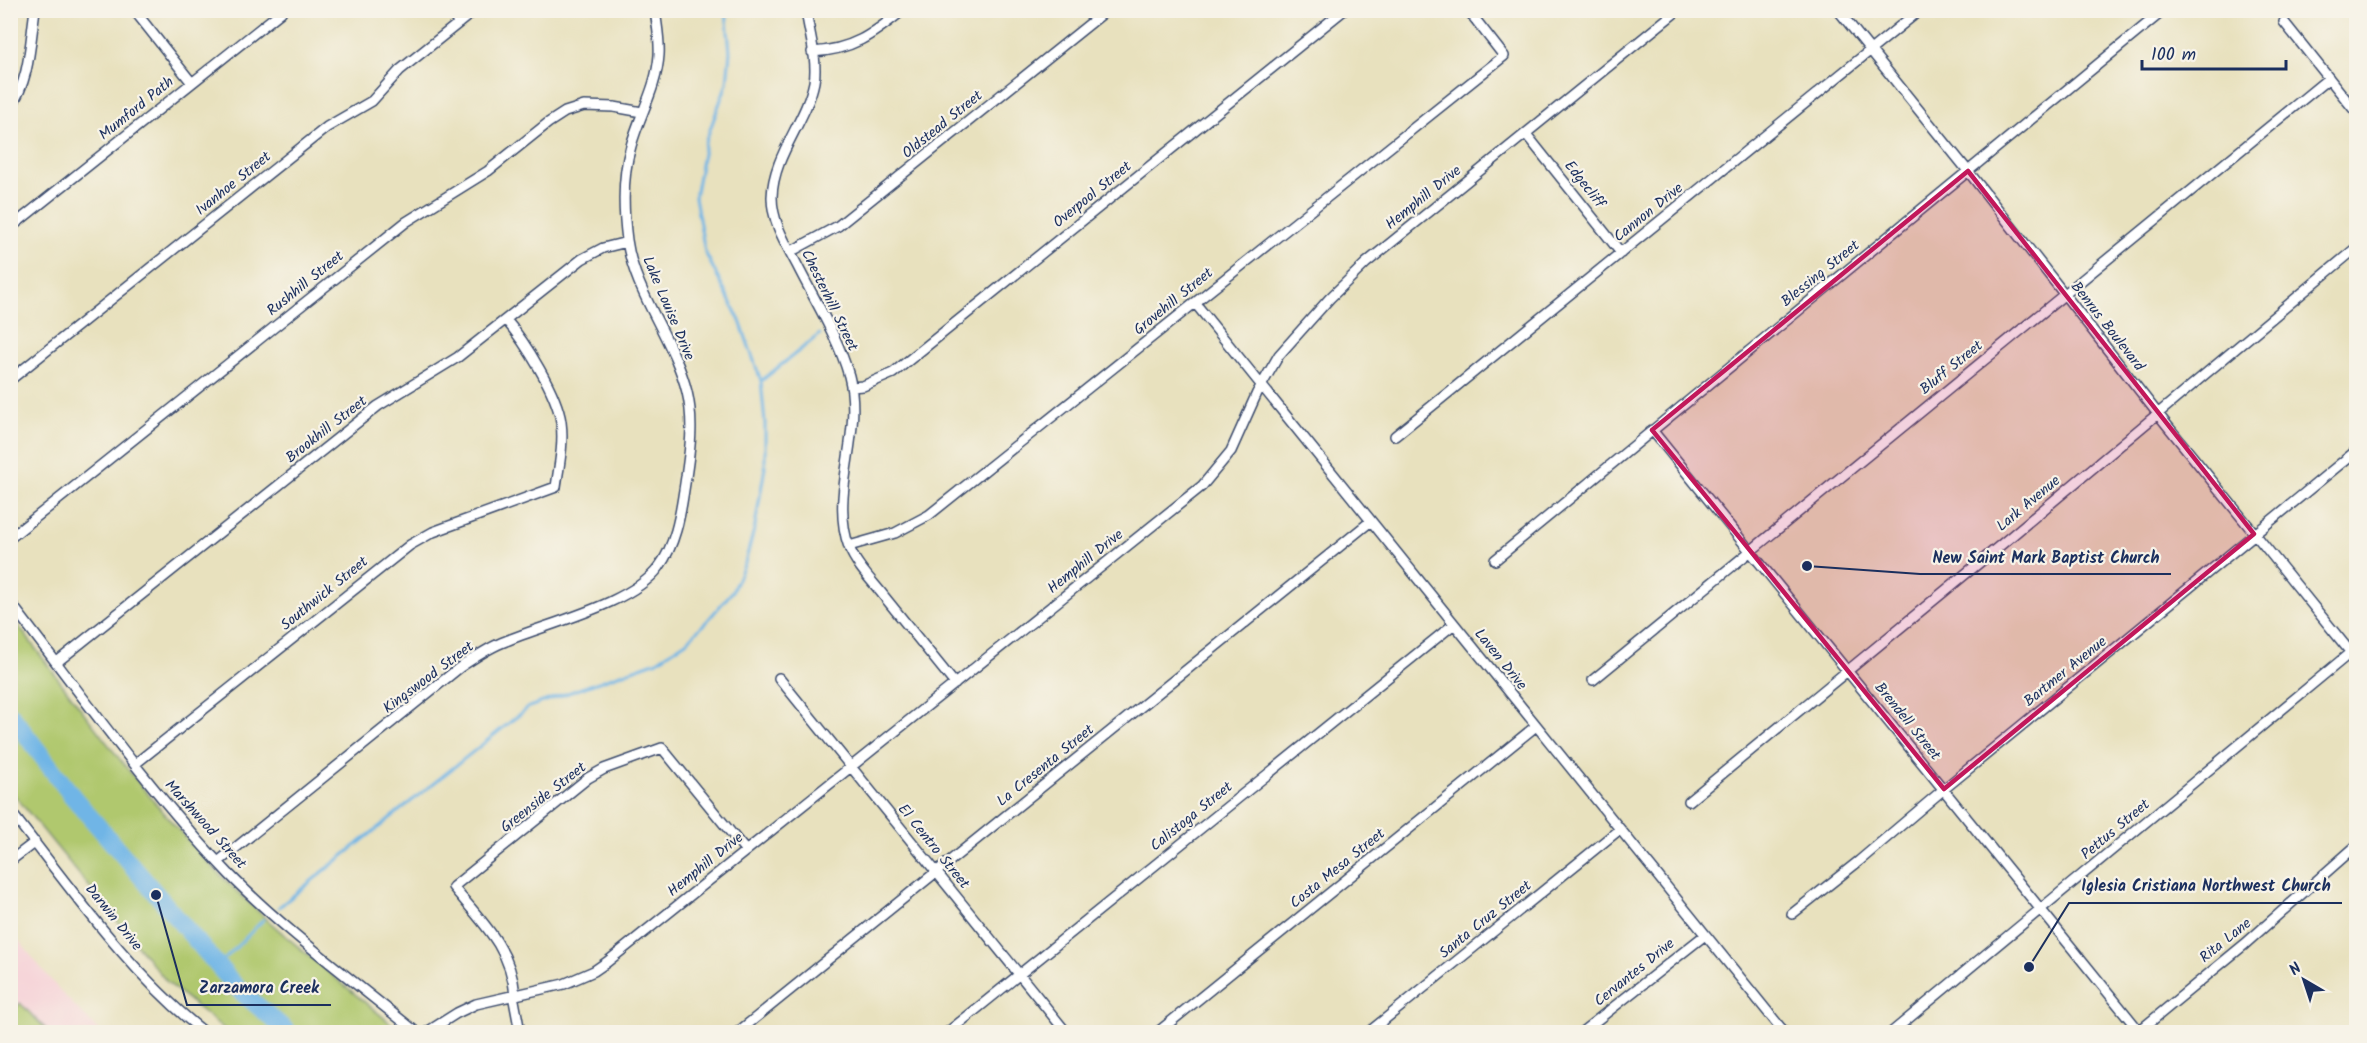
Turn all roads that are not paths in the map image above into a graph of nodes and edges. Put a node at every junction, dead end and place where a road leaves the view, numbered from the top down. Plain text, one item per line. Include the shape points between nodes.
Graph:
1 (35, 10) edge
2 (134, 10) edge
3 (448, 10) edge
4 (475, 10) edge
5 (655, 10) edge
6 (806, 10) edge
7 (903, 10) edge
8 (1107, 10) edge
9 (1344, 10) edge
10 (1468, 10) edge
11 (1678, 10) edge
12 (1838, 10) edge
13 (1920, 10) edge
14 (2164, 10) edge
15 (280, 11) edge
16 (2284, 22) dead end
17 (459, 23) junction
18 (1871, 50) junction
19 (812, 52) junction
20 (2329, 78) junction
21 (192, 82) junction
22 (10, 107) edge
23 (642, 112) junction
24 (2356, 112) edge
25 (1526, 134) junction
26 (1968, 171) junction
27 (10, 228) edge
28 (627, 242) junction
29 (2356, 248) edge
30 (790, 252) junction
31 (1621, 253) junction
32 (2063, 294) junction
33 (1195, 303) junction
34 (506, 320) junction
35 (10, 380) edge
36 (1261, 386) junction
37 (851, 387) junction
38 (2157, 414) junction
39 (1652, 430) junction
40 (1395, 436) dead end
41 (2356, 451) edge
42 (1371, 521) junction
43 (2254, 534) junction
44 (10, 538) edge
45 (849, 546) junction
46 (670, 548) joint
47 (1751, 552) junction
48 (1495, 560) dead end
49 (10, 602) edge
50 (1454, 624) junction
51 (2355, 653) edge
52 (57, 662) junction
53 (1848, 670) junction
54 (779, 678) dead end
55 (1593, 680) dead end
56 (955, 684) junction
57 (1536, 726) junction
58 (135, 764) junction
59 (850, 766) junction
60 (1944, 789) junction
61 (1689, 801) dead end
62 (10, 811) edge
63 (1620, 829) junction
64 (35, 842) junction
65 (2356, 846) edge
66 (746, 851) junction
67 (10, 861) edge
68 (218, 862) junction
69 (937, 872) junction
70 (2042, 910) junction
71 (1792, 914) dead end
72 (1705, 934) junction
73 (1020, 974) junction
74 (514, 995) junction
75 (204, 1032) edge
76 (416, 1032) edge
77 (427, 1032) edge
78 (520, 1032) edge
79 (738, 1032) edge
80 (948, 1032) edge
81 (1066, 1032) edge
82 (1158, 1032) edge
83 (1369, 1032) edge
84 (1582, 1032) edge
85 (1784, 1032) edge
86 (1892, 1032) edge
87 (2139, 1032) edge

1 - 22 street via 25,73
2 - 21 street
3 - 17 street
4 - 17 street, Ivanhoe Street
5 - 23 street, Lake Louise Drive via 659,58
6 - 19 street, Chesterhill Street
7 - 19 street via 876,32 848,47
8 - 30 street, Oldstead Street via 838,226
9 - 37 street, Overpool Street via 893,373 871,384
10 - 33 street, Grovehill Street via 1504,56
11 - 25 street, Hemphill Drive
12 - 18 street, Benrus Boulevard
13 - 18 street, Cannon Drive
14 - 26 street, Blessing Street
15 - 21 street, Mumford Path
16 - 20 street
17 - 35 street, Ivanhoe Street via 400,70 372,101 327,127
18 - 26 street, Benrus Boulevard
18 - 31 street, Cannon Drive
19 - 30 street, Chesterhill Street via 815,63 810,98 778,166 772,196 776,220
20 - 24 street
20 - 32 street, Bluff Street
21 - 27 street, Mumford Path
23 - 28 street, Lake Louise Drive via 630,148 625,186
23 - 44 street, Rushhill Street via 584,106 548,123 488,171 406,222
25 - 31 street, Edgecliff
25 - 36 street, Hemphill Drive via 1366,263 1289,343
26 - 32 street, Benrus Boulevard
26 - 39 street, Blessing Street
28 - 34 street, Brookhill Street via 582,259
28 - 46 street, Lake Louise Drive via 637,276 675,357 691,417 679,518
29 - 38 street, Lark Avenue
30 - 37 street, Chesterhill Street via 834,338
31 - 40 street, Cannon Drive
32 - 38 street, Benrus Boulevard
32 - 47 street, Bluff Street
33 - 36 street, Laven Drive
33 - 45 street, Grovehill Street via 929,515 895,533
34 - 52 street, Brookhill Street via 440,370 378,406
34 - 58 street, Southwick Street via 525,344 559,413 562,440 556,487 432,532 410,545
36 - 42 street, Laven Drive
36 - 56 street, Hemphill Drive via 1231,451 1213,476
37 - 45 street, Chesterhill Street via 854,423 843,504
38 - 43 street, Benrus Boulevard
38 - 53 street, Lark Avenue
39 - 47 street, Brendell Street
39 - 48 street, Blessing Street
41 - 43 street, Bartmer Avenue
42 - 50 street, Laven Drive
42 - 69 street, La Cresenta Street
43 - 51 street, Benrus Boulevard
43 - 60 street, Bartmer Avenue
45 - 56 street, Chesterhill Street via 863,570
46 - 68 street, Kingswood Street via 652,575 632,591 503,642 466,663
47 - 53 street, Brendell Street
47 - 55 street, Bluff Street
49 - 52 street, Marshwood Street
50 - 57 street, Laven Drive
50 - 73 street, Calistoga Street
51 - 70 street, Pettus Street
52 - 58 street, Marshwood Street
53 - 60 street, Brendell Street
53 - 61 street, Lark Avenue
54 - 59 street, El Centro Street
56 - 59 street, Hemphill Drive
57 - 63 street, Laven Drive
57 - 82 street, Costa Mesa Street
58 - 68 street, Marshwood Street
59 - 66 street, Hemphill Drive
59 - 69 street, El Centro Street
60 - 70 street, Brendell Street
60 - 71 street, Bartmer Avenue
62 - 64 street, Darwin Drive
63 - 72 street, Laven Drive
63 - 83 street, Santa Cruz Street
64 - 67 street
64 - 75 street, Darwin Drive via 115,944
65 - 87 street, Rita Lane
66 - 74 street, Hemphill Drive via 594,971 564,984
66 - 74 street, Greenside Street via 662,748 588,778 453,887 498,942 508,961
68 - 76 street, Marshwood Street via 280,921
69 - 73 street, El Centro Street
69 - 79 street, La Cresenta Street
70 - 86 street, Pettus Street
70 - 87 street, Brendell Street
72 - 84 street, Cervantes Drive
72 - 85 street, Laven Drive
73 - 80 street, Calistoga Street
73 - 81 street, El Centro Street
74 - 77 street, Hemphill Drive via 467,1009
74 - 78 street

